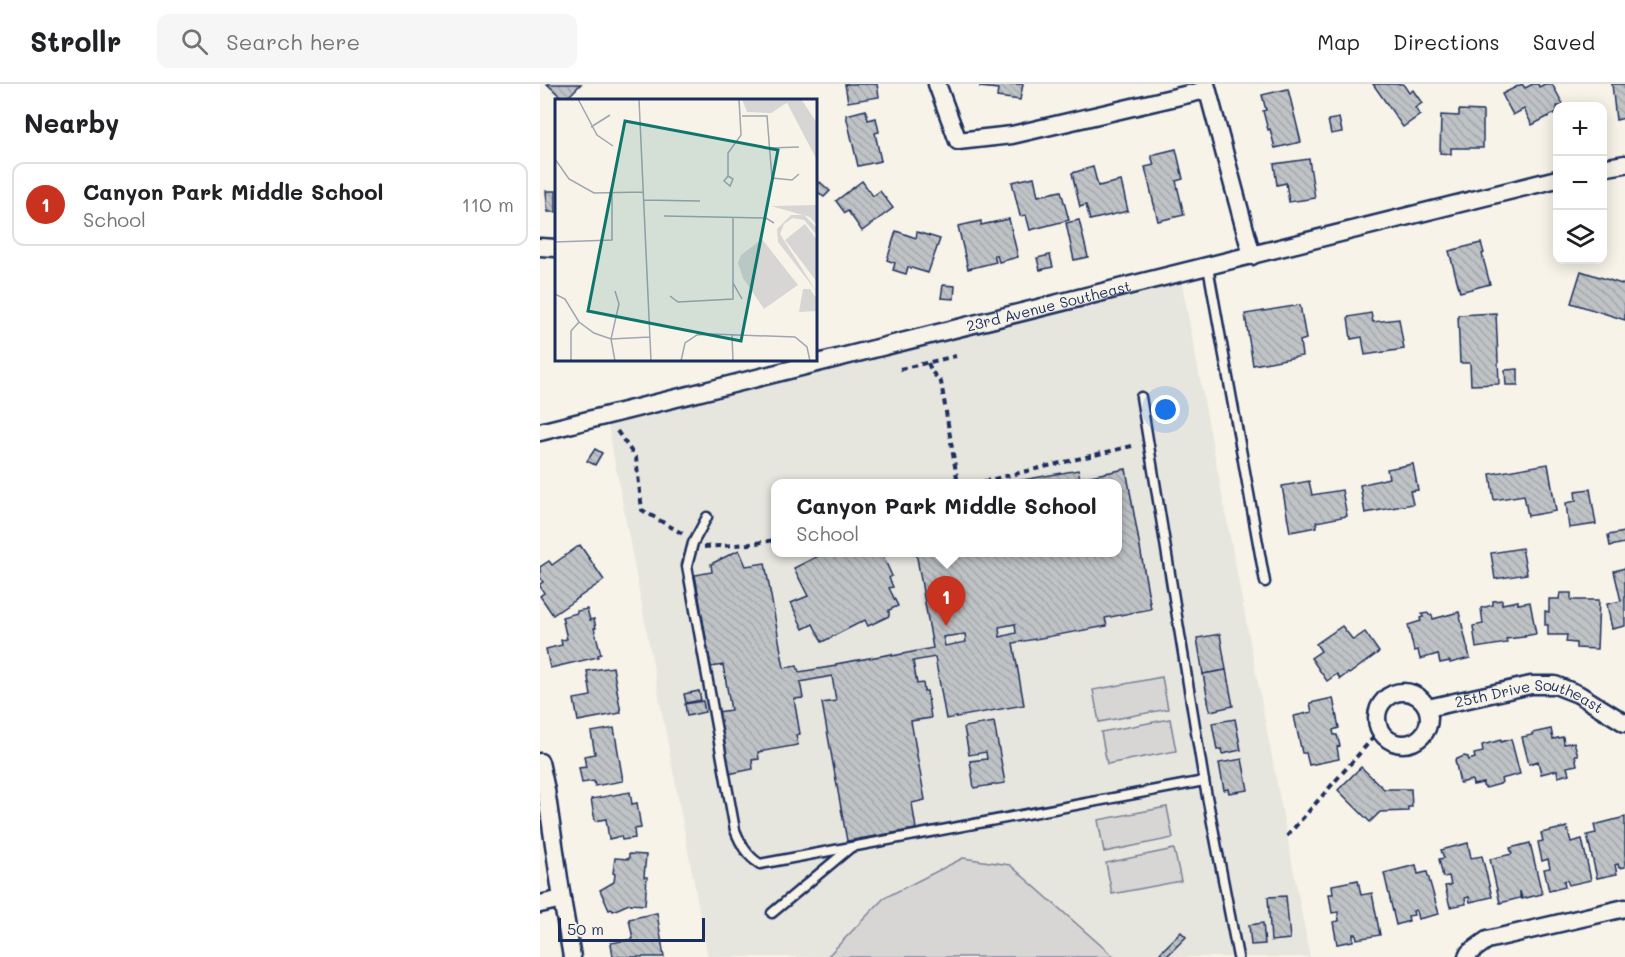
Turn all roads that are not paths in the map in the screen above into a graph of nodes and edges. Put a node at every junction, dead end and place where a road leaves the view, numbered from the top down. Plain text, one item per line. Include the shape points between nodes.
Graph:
1 (937, 84) edge
2 (1206, 87) edge
3 (1625, 164) edge
4 (1607, 167) edge
5 (1553, 180) edge
6 (540, 247) edge
7 (555, 248) edge
8 (1252, 256) junction
9 (1208, 267) junction
10 (1141, 397) dead end
11 (540, 432) edge
12 (708, 517) dead end
13 (1266, 582) dead end
14 (1428, 708) junction
15 (1625, 723) edge
16 (540, 762) edge
17 (1204, 781) junction
18 (850, 847) junction
19 (562, 899) junction
20 (540, 904) edge
21 (1625, 908) edge
22 (771, 913) dead end
23 (1468, 955) edge
24 (572, 957) edge
25 (1238, 957) edge

1 - 2 street via 958,141 1012,135
2 - 8 street
3 - 4 street
5 - 8 street, 23rd Avenue Southeast
6 - 7 street
8 - 9 street, 23rd Avenue Southeast
9 - 11 street, 23rd Avenue Southeast
9 - 13 lane
10 - 17 lane
12 - 18 lane via 693,543 687,566 740,844 760,864
14 - 14 street, 25th Drive Southeast via 1417,695 1392,693 1379,705 1377,722 1385,737 1401,744 1410,743 1418,740 1428,726
14 - 15 street, 25th Drive Southeast via 1531,685 1555,685 1578,694
16 - 19 street
17 - 18 lane
17 - 25 lane
18 - 22 lane
19 - 20 street
19 - 24 street
21 - 23 street via 1487,940

